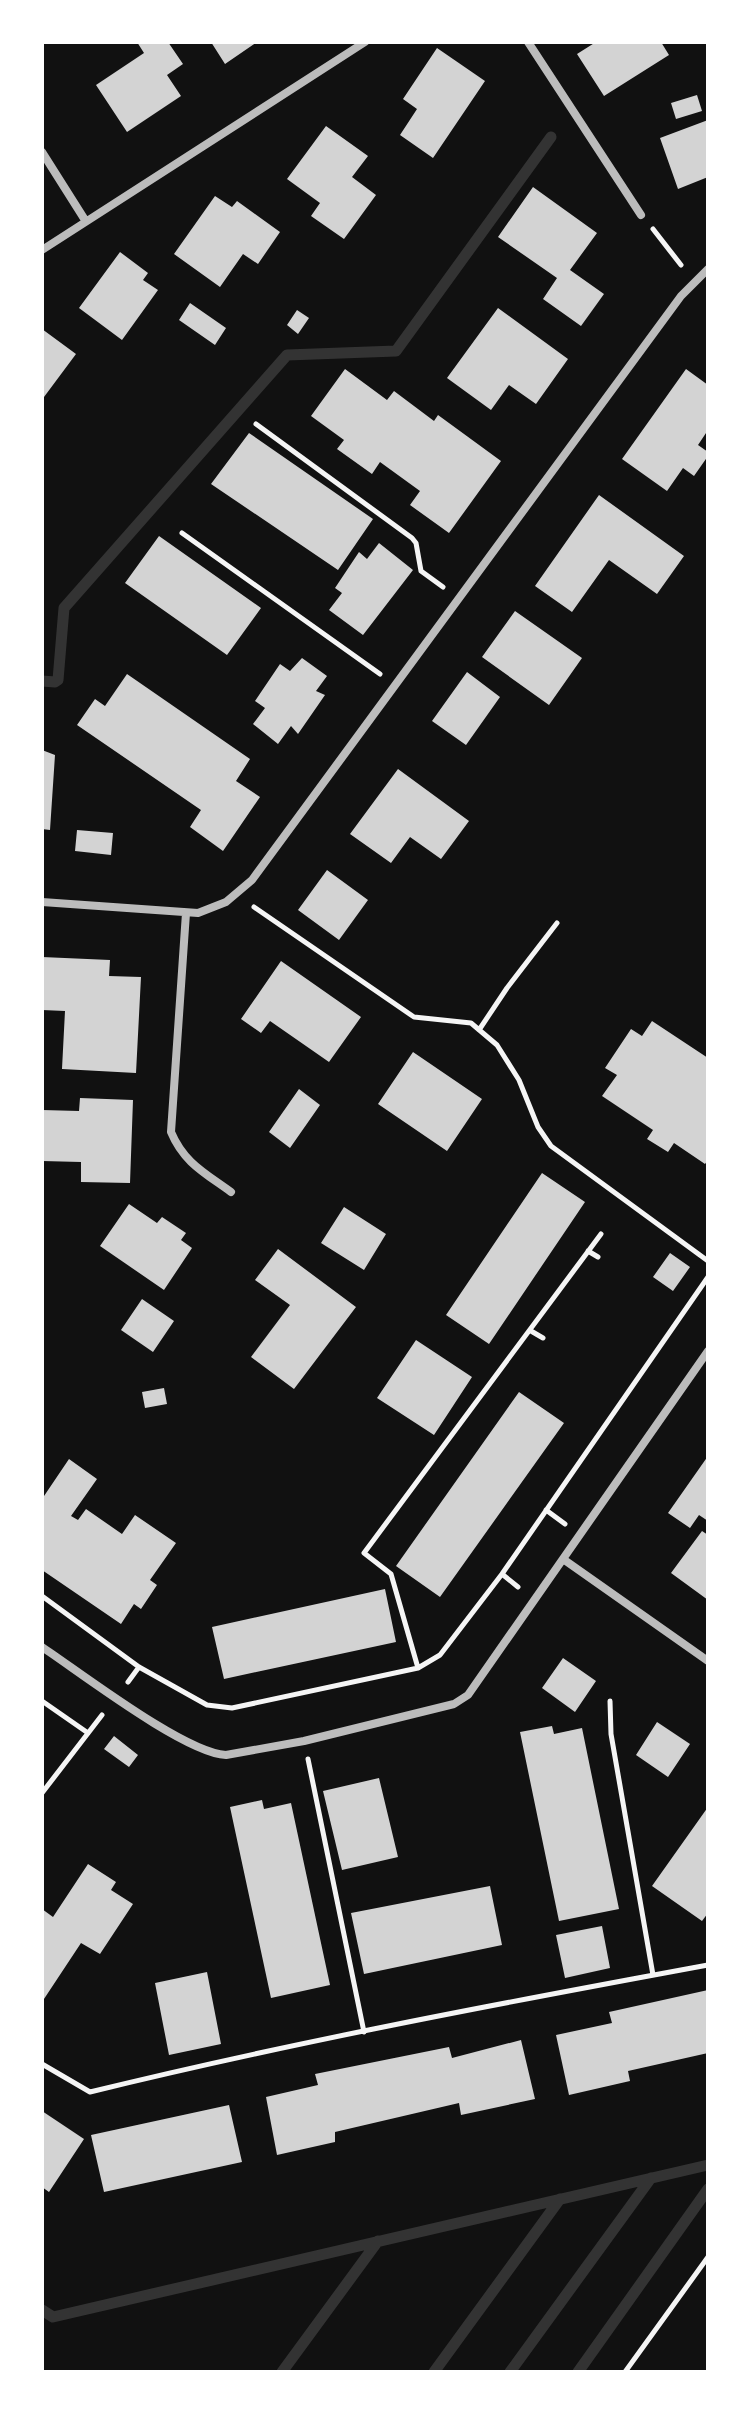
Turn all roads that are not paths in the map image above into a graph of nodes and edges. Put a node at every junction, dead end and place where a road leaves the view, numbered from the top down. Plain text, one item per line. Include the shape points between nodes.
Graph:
1 (365, 42) edge
2 (528, 42) edge
3 (42, 152) edge
4 (641, 215) road end
5 (85, 220) junction
6 (42, 250) edge
7 (708, 269) edge
8 (42, 902) edge
9 (186, 913) junction
10 (231, 1192) dead end
11 (708, 1351) edge
12 (563, 1559) junction
13 (42, 1647) edge
14 (708, 1661) edge

1 - 5 street
2 - 4 street
3 - 5 street
5 - 6 street
7 - 9 street via 672,309 252,880 215,907
8 - 9 street
9 - 10 street via 171,1132 180,1152
11 - 12 street
12 - 13 street via 462,1701 226,1755 215,1755 171,1732
12 - 14 street

